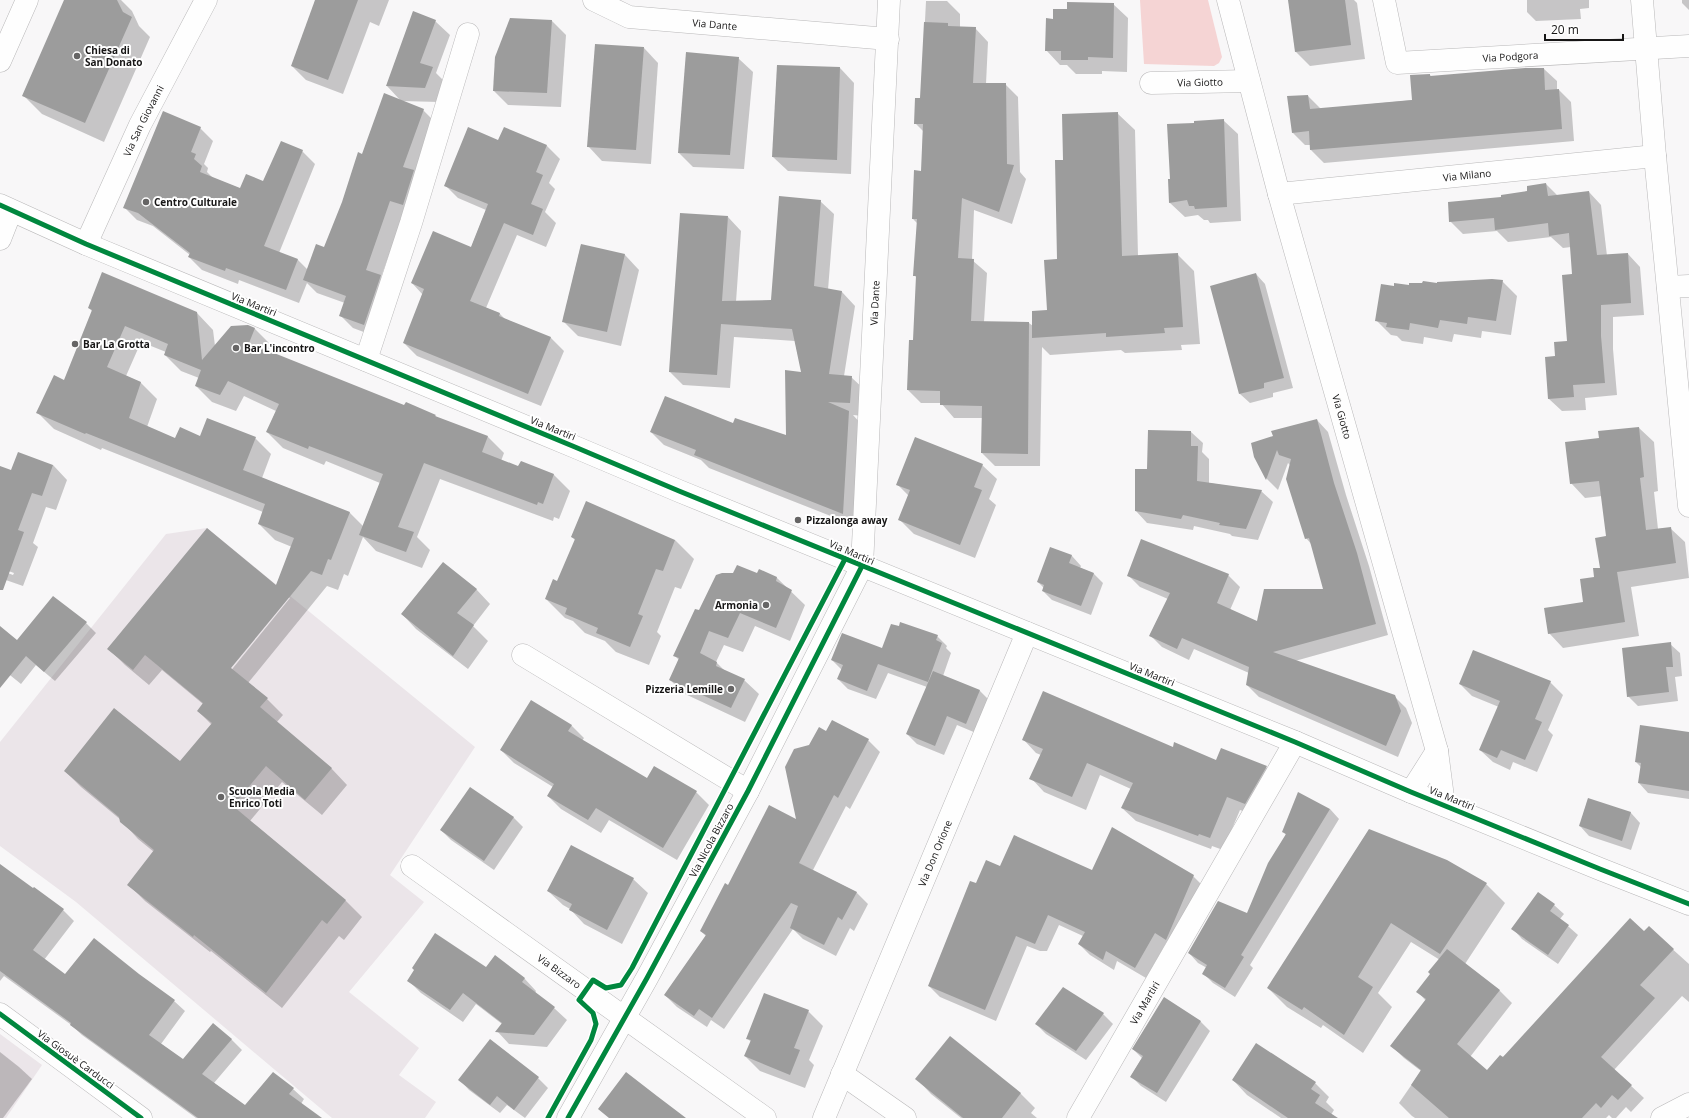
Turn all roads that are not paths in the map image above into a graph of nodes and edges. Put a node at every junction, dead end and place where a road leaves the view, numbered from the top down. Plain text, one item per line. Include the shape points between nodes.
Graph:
1 (27, 0) edge
2 (206, 0) edge
3 (594, 0) edge
4 (889, 0) edge
5 (1228, 0) edge
6 (1384, 0) edge
7 (1642, 0) edge
8 (468, 34) dead end
9 (888, 39) junction
10 (1689, 46) edge
11 (1647, 48) junction
12 (0, 61) edge
13 (1249, 81) junction
14 (1151, 84) dead end
15 (1655, 156) junction
16 (1279, 194) junction
17 (6, 208) edge
18 (0, 239) edge
19 (86, 244) junction
20 (1689, 286) edge
21 (1668, 287) junction
22 (366, 360) junction
23 (1689, 506) edge
24 (862, 566) junction
25 (1027, 633) junction
26 (523, 655) dead end
27 (1295, 742) junction
28 (1437, 751) junction
29 (748, 791) junction
30 (1411, 792) junction
31 (1444, 805) junction
32 (412, 866) dead end
33 (1689, 904) edge
34 (0, 1014) edge
35 (624, 1017) junction
36 (842, 1074) junction
37 (1689, 1104) edge
38 (140, 1118) edge
39 (568, 1118) edge
40 (765, 1118) edge
41 (824, 1118) edge
42 (905, 1118) edge
43 (1078, 1118) edge
44 (1662, 1118) edge

1 - 12 street
2 - 19 street, Via San Giovanni via 140,124
3 - 9 street, Via Dante via 629,17
4 - 9 street, Via Dante
5 - 13 street, Via Giotto
6 - 11 street, Via Podgora via 1397,63
7 - 11 street
8 - 22 street via 411,223
9 - 24 street, Via Dante
10 - 11 street, Via Podgora
11 - 15 street
13 - 14 street, Via Giotto
13 - 16 street, Via Giotto
15 - 16 street, Via Milano
15 - 21 street
16 - 28 street, Via Giotto
17 - 18 street
17 - 19 street, Via Martiri
19 - 22 street, Via Martiri
20 - 21 street
21 - 23 street
22 - 24 street, Via Martiri
24 - 25 street, Via Martiri
24 - 29 street, Via Nicola Bizzaro
25 - 27 street, Via Martiri
25 - 36 street, Via Don Orione
26 - 29 street
27 - 30 street, Via Martiri
27 - 43 street, Via Martiri
28 - 30 street
28 - 31 street, Via Giotto
29 - 35 street, Via Nicola Bizzaro
30 - 31 street, Via Martiri
31 - 33 street, Via Martiri
32 - 35 street, Via Bizzaro
34 - 38 street, Via Giosuè Carducci
35 - 39 street, Via Nicola Bizzaro
35 - 40 street, Via Bizzaro
36 - 41 street, Via Don Orione
36 - 42 street
37 - 44 street

